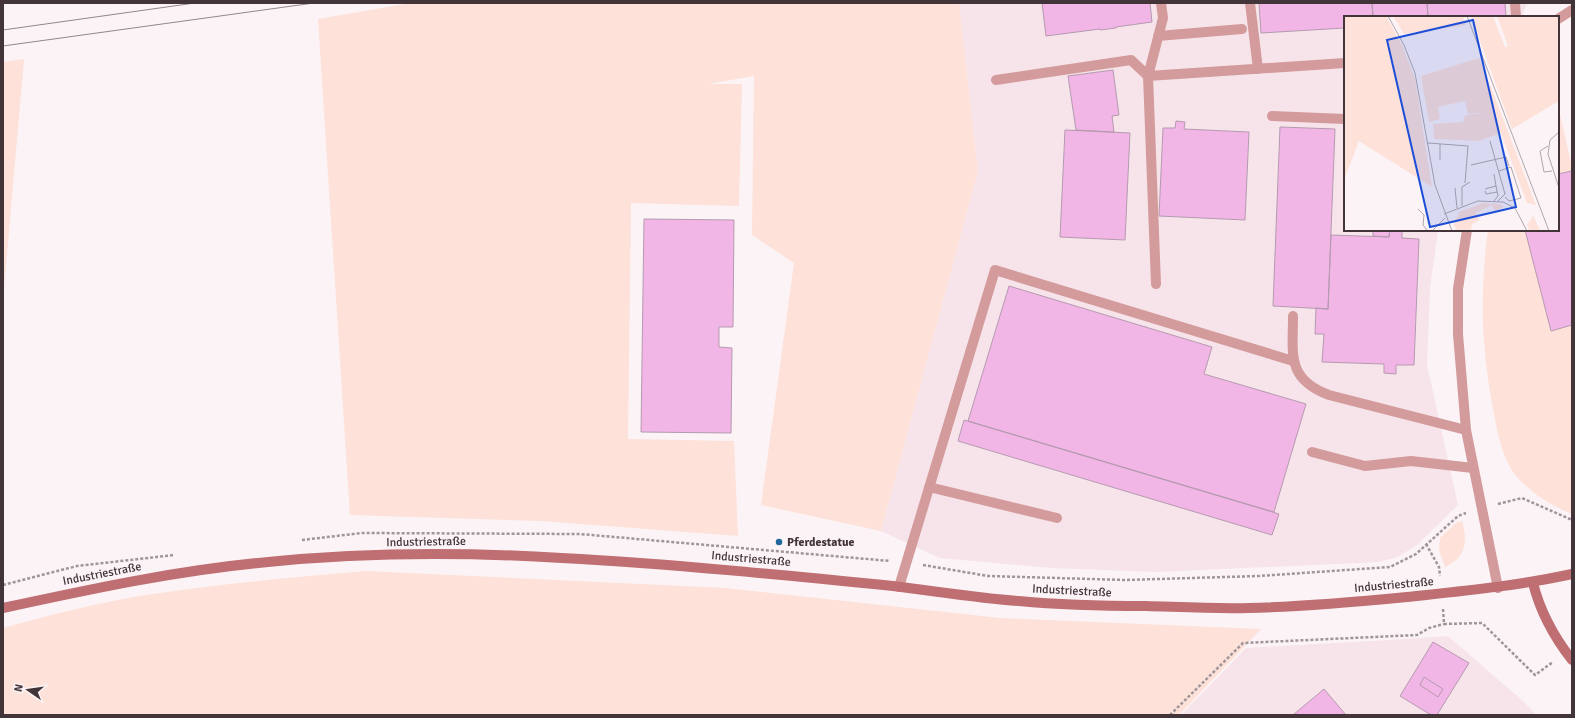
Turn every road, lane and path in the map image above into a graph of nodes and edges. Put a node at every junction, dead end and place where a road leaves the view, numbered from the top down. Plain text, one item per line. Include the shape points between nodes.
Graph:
1 (1161, 3) edge
2 (1250, 3) edge
3 (1515, 3) edge
4 (1572, 10) edge
5 (1516, 16) edge
6 (1559, 18) edge
7 (1242, 29) dead end
8 (1158, 36) junction
9 (1344, 63) edge
10 (1258, 69) junction
11 (1148, 76) junction
12 (996, 80) dead end
13 (1272, 116) dead end
14 (1344, 119) edge
15 (1467, 231) edge
16 (1156, 284) dead end
17 (1293, 316) dead end
18 (1293, 361) junction
19 (1466, 430) junction
20 (1312, 452) dead end
21 (1473, 468) junction
22 (929, 488) junction
23 (1483, 508) junction
24 (1057, 518) dead end
25 (1572, 520) edge
26 (1426, 544) dead end
27 (1572, 574) edge
28 (1533, 583) junction
29 (899, 587) junction
30 (1498, 588) junction
31 (1442, 594) junction
32 (3, 608) edge
33 (1444, 624) junction
34 (1569, 656) edge
35 (1170, 715) edge

1 - 8 street via 1163,18
2 - 10 street
3 - 5 street
4 - 6 street
7 - 8 street
8 - 11 street
9 - 10 street
10 - 11 street
11 - 12 street via 1131,60
11 - 16 street
13 - 14 street
15 - 19 street via 1458,289 1458,334
17 - 18 street
18 - 19 street via 1300,375 1318,391
18 - 22 street via 995,270
19 - 21 street
20 - 21 street via 1365,466 1411,461
21 - 23 street
22 - 24 street
22 - 29 street
23 - 25 path via 1522,498
23 - 30 street
26 - 31 path via 1439,567
27 - 28 main road, Industriestraße
28 - 30 main road, Industriestraße
28 - 34 main road via 1537,601
29 - 31 main road, Industriestraße via 1018,601 1113,606 1248,608
29 - 32 main road, Industriestraße via 648,563 565,558 470,554 379,556 265,562 168,575
30 - 31 main road, Industriestraße
31 - 33 path
33 - 34 path via 1482,623 1535,675
33 - 35 path via 1429,628 1418,635 1243,643

